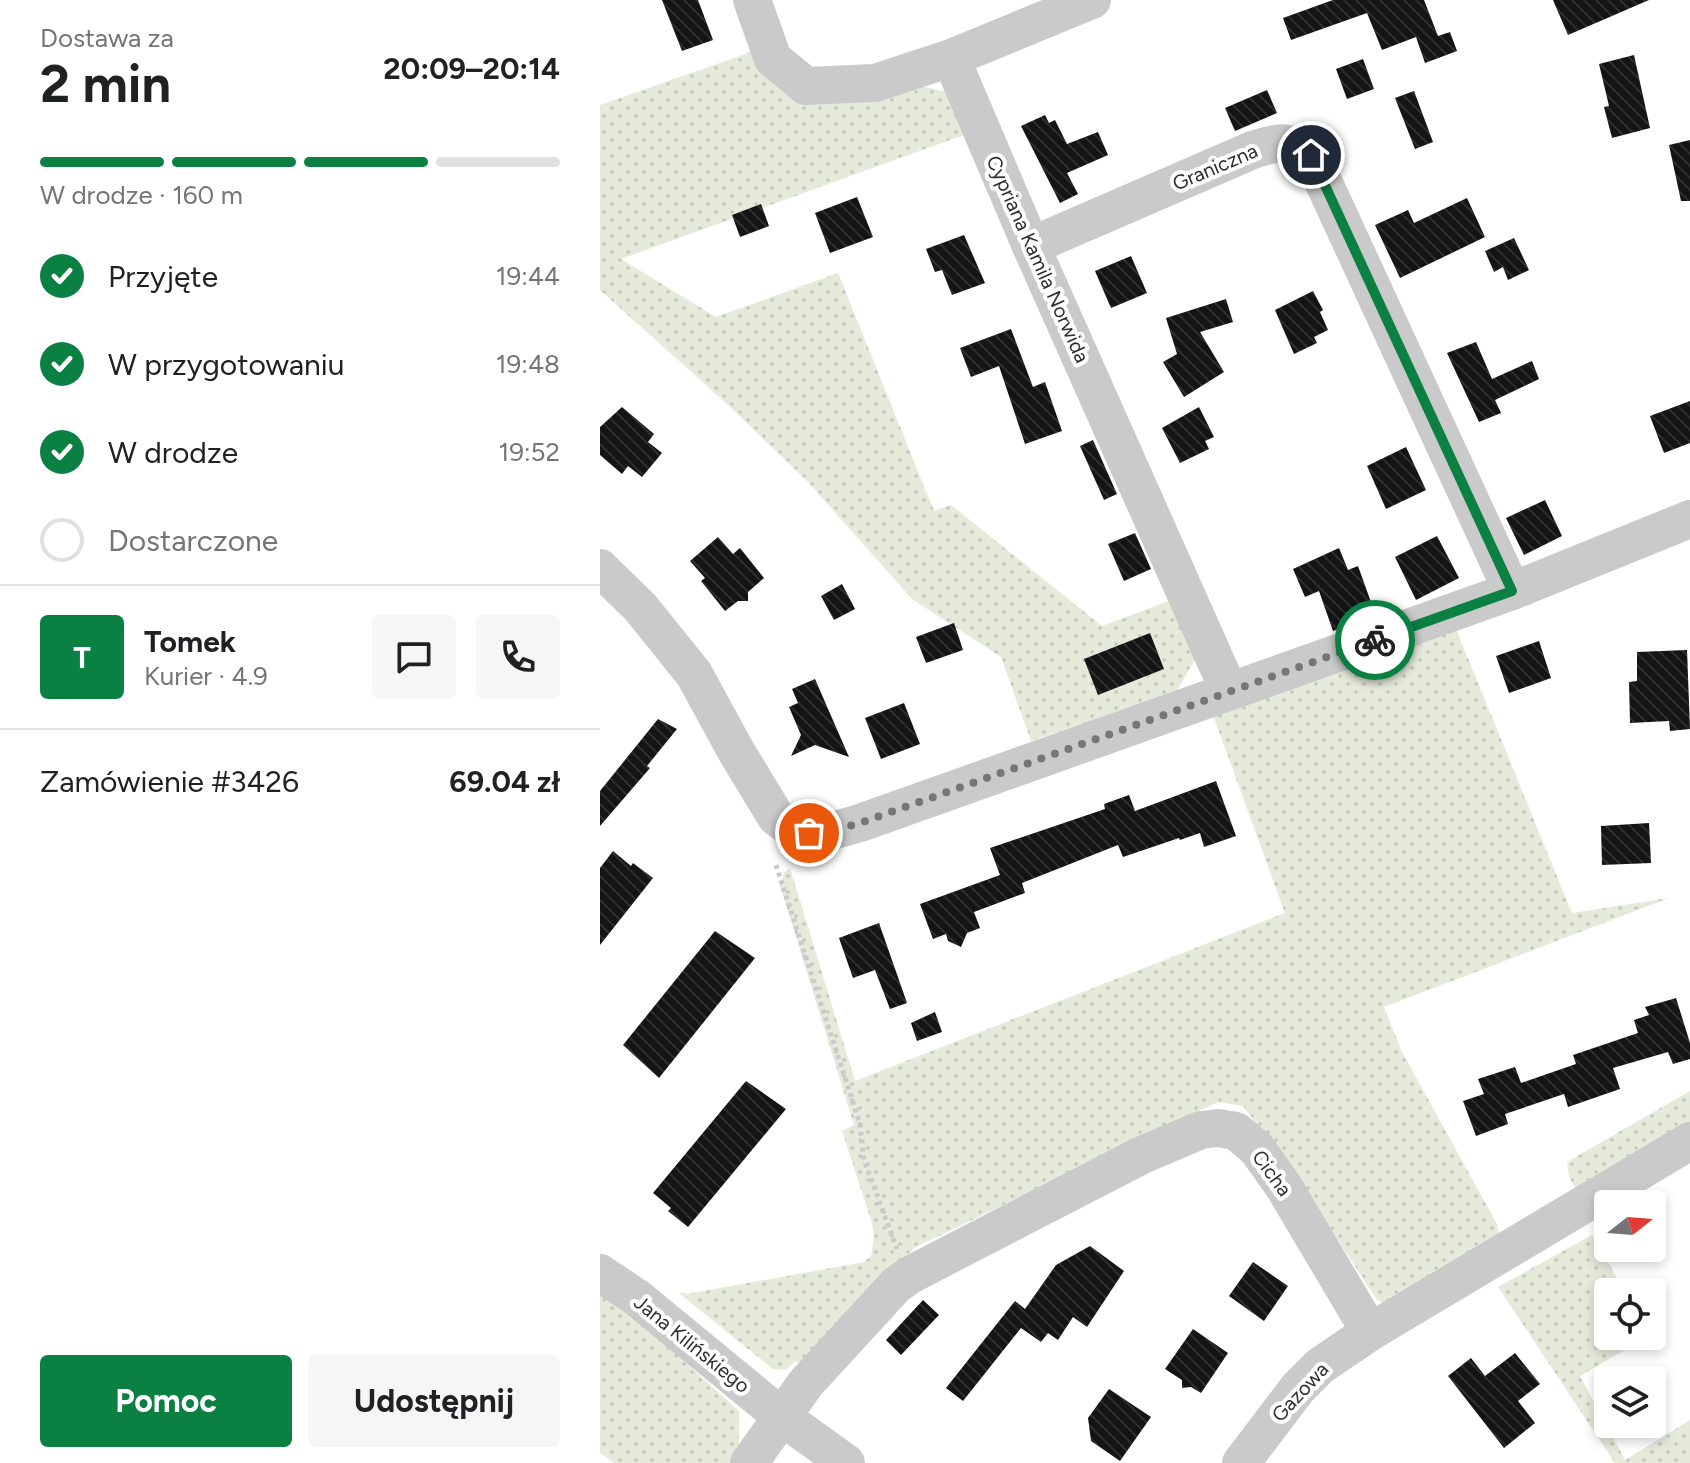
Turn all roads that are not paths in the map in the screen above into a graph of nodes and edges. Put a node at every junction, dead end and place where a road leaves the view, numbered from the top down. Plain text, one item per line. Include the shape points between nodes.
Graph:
1 (752, 0) edge
2 (1092, 0) edge
3 (951, 58) junction
4 (1031, 246) junction
5 (1690, 519) edge
6 (600, 568) edge
7 (1512, 591) junction
8 (1229, 691) junction
9 (1690, 1141) edge
10 (600, 1273) edge
11 (1370, 1332) junction
12 (782, 1417) junction
13 (749, 1463) edge
14 (846, 1463) edge
15 (1241, 1463) edge

1 - 3 street via 773,59 806,86 875,83
2 - 3 street
3 - 4 street, Cypriana Kamila Norwida
4 - 7 street, Graniczna via 1255,149 1283,142 1311,155
4 - 8 street, Cypriana Kamila Norwida
5 - 7 street
6 - 8 street via 640,607 694,674 776,817 809,833 860,823
7 - 8 street
9 - 11 street
10 - 12 street, Jana Kilińskiego
11 - 12 street, Cicha via 1257,1149 1236,1131 1201,1130 910,1275 806,1383
11 - 15 street, Gazowa via 1305,1380
12 - 13 street, Cicha
12 - 14 street, Jana Kilińskiego

